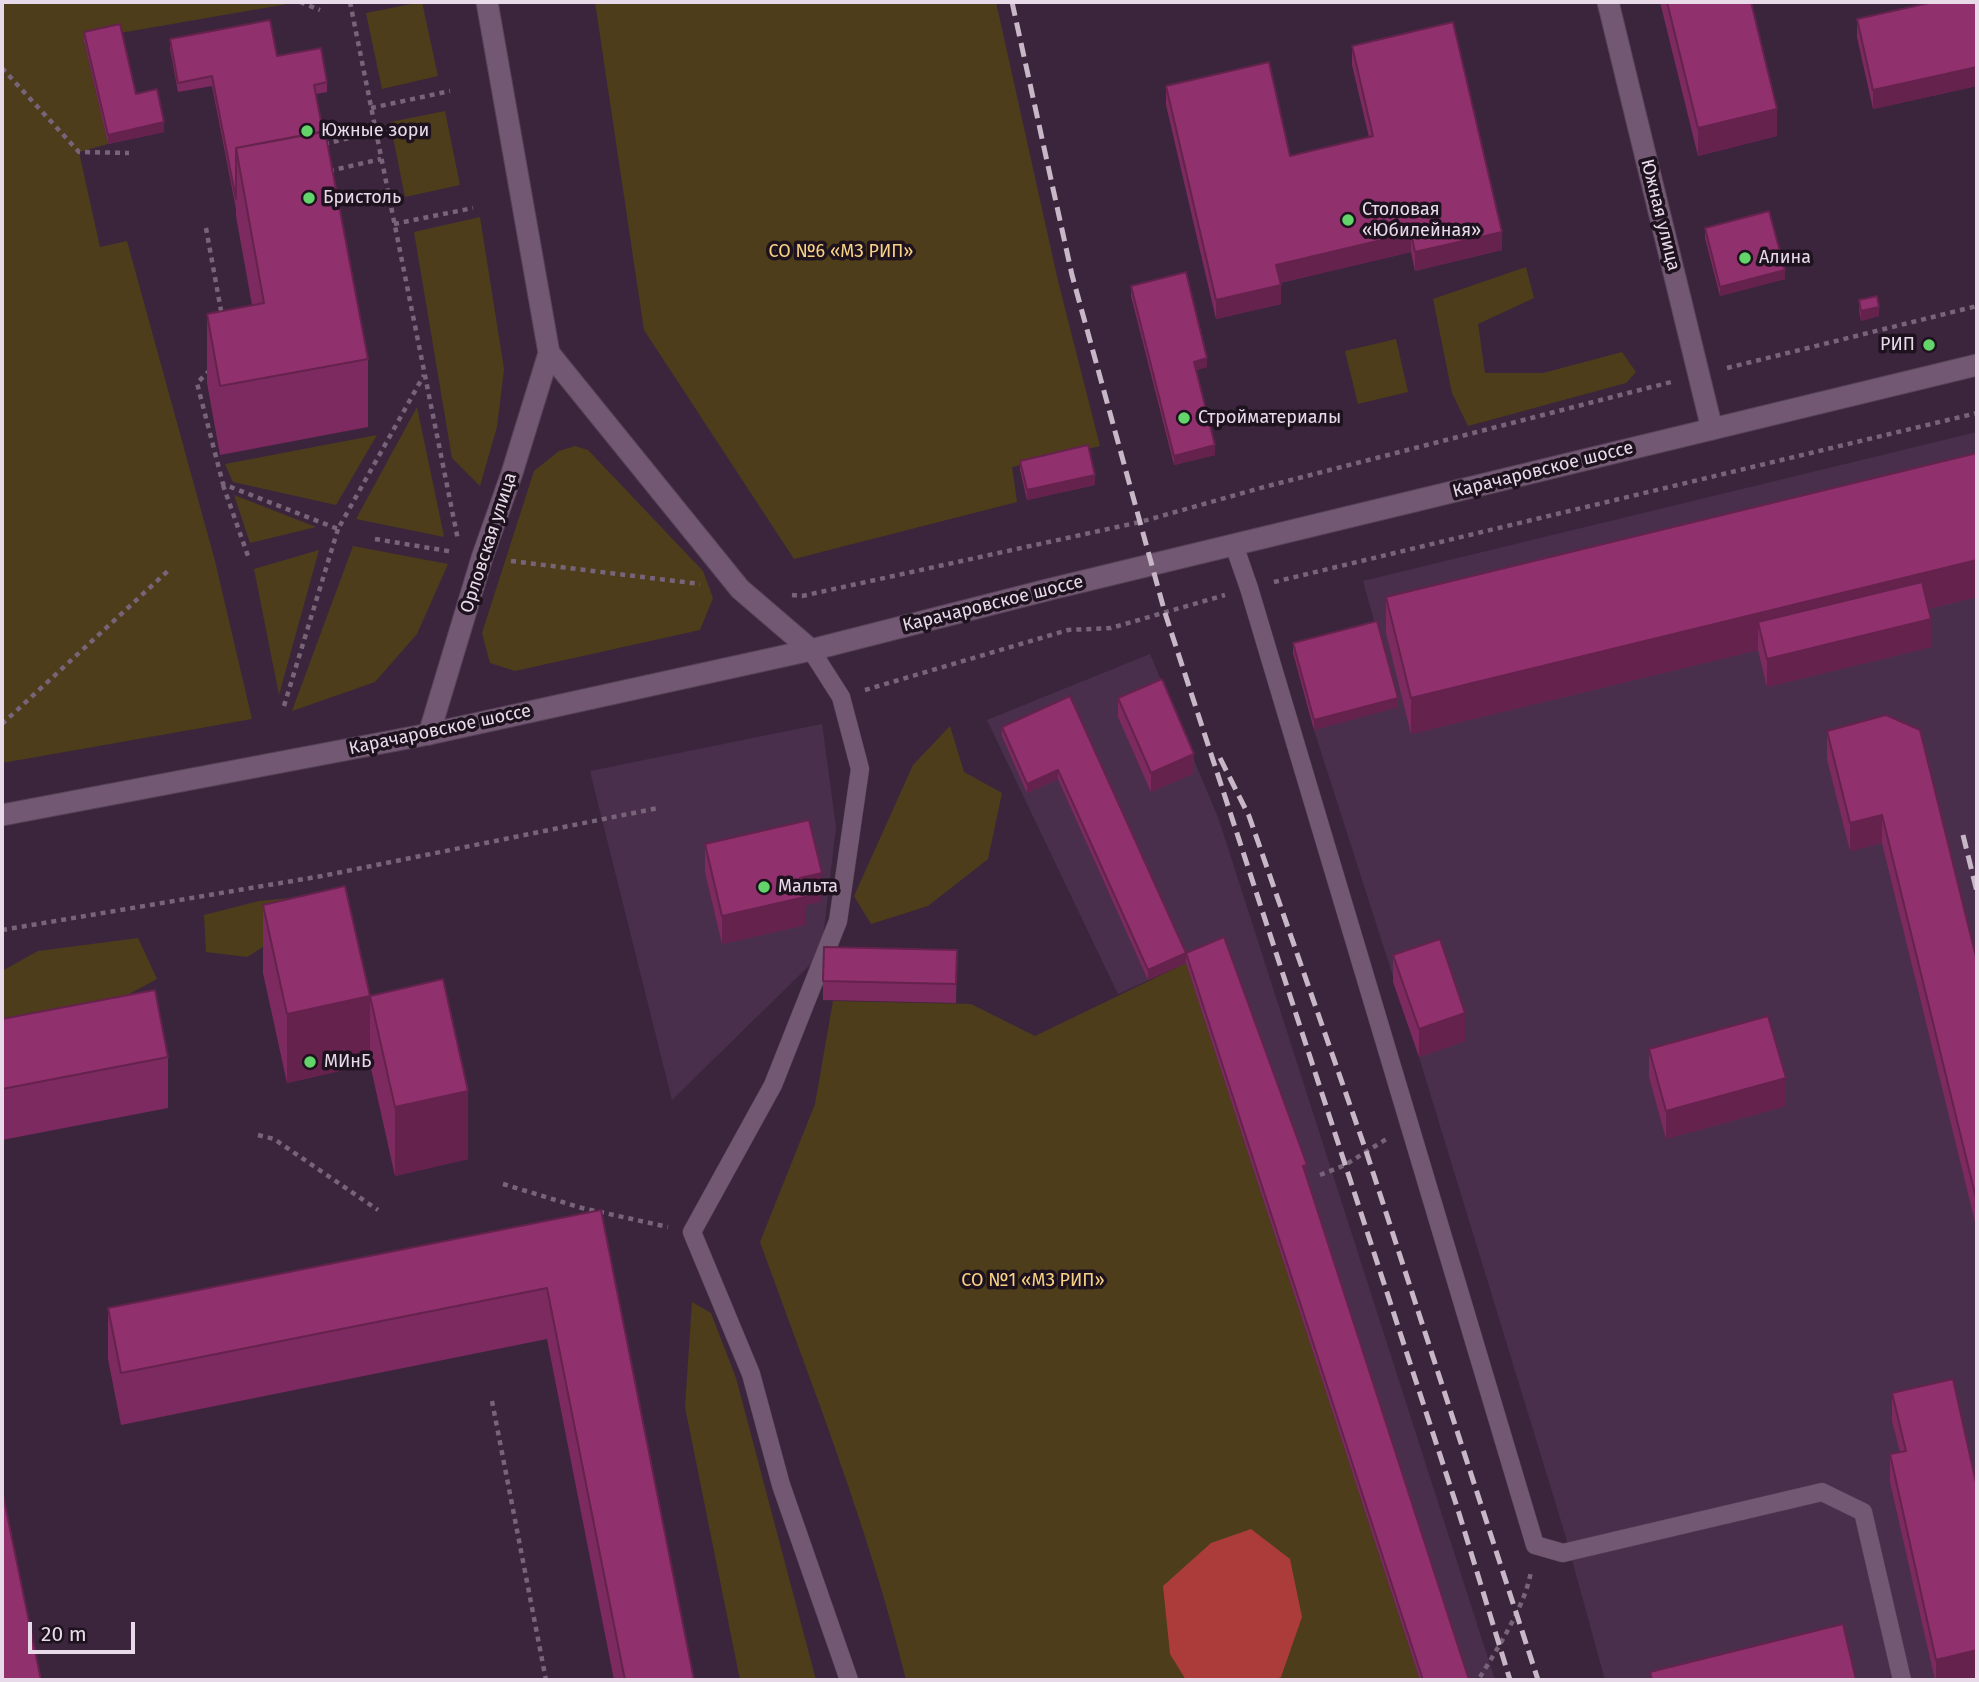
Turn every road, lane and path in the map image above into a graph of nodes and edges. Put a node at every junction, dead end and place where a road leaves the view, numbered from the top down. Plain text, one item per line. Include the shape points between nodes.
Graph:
1 (300, 2) edge
2 (350, 2) edge
3 (487, 2) edge
4 (1608, 2) edge
5 (320, 10) dead end
6 (2, 68) edge
7 (450, 91) dead end
8 (371, 108) junction
9 (375, 132) junction
10 (323, 144) edge
11 (129, 153) dead end
12 (381, 159) junction
13 (328, 171) edge
14 (473, 208) dead end
15 (394, 224) junction
16 (206, 228) dead end
17 (1977, 306) edge
18 (223, 324) edge
19 (549, 353) junction
20 (1977, 365) edge
21 (212, 367) edge
22 (424, 375) junction
23 (1699, 375) junction
24 (1977, 413) edge
25 (1712, 429) junction
26 (223, 484) junction
27 (338, 528) junction
28 (375, 539) dead end
29 (1234, 545) junction
30 (461, 554) junction
31 (248, 556) dead end
32 (482, 558) junction
33 (170, 569) dead end
34 (1249, 588) junction
35 (740, 589) junction
36 (789, 595) dead end
37 (811, 649) junction
38 (841, 697) junction
39 (284, 706) dead end
40 (2, 724) edge
41 (429, 734) junction
42 (658, 808) dead end
43 (2, 815) edge
44 (2, 930) edge
45 (1410, 1125) junction
46 (258, 1135) dead end
47 (1320, 1175) dead end
48 (503, 1184) dead end
49 (378, 1210) dead end
50 (692, 1233) junction
51 (492, 1401) dead end
52 (1535, 1545) junction
53 (1480, 1677) dead end
54 (546, 1680) edge
55 (849, 1680) edge
56 (1902, 1680) edge

1 - 5 path
2 - 8 path
3 - 19 street, Орловская улица
4 - 23 street, Южная улица
6 - 11 path via 79,152
7 - 8 path
8 - 9 path
9 - 10 path
9 - 12 path
12 - 13 path
12 - 15 path
14 - 15 path
15 - 22 path
16 - 18 path
17 - 23 path
19 - 32 street, Орловская улица
19 - 35 street, Орловская улица
20 - 25 street, Карачаровское шоссе
21 - 26 path via 197,383
22 - 27 path
22 - 30 path
23 - 25 street, Южная улица
23 - 36 path via 1140,522 802,596
24 - 34 path
25 - 29 street, Карачаровское шоссе
26 - 27 path
26 - 31 path
27 - 39 path
28 - 30 path
29 - 34 lane
29 - 37 street, Карачаровское шоссе
30 - 32 path
32 - 35 path
32 - 41 street, Орловская улица
33 - 40 path
34 - 38 path via 1111,628 1068,630
34 - 45 lane
35 - 37 street, Орловская улица
37 - 38 lane
37 - 41 street, Карачаровское шоссе
38 - 50 lane via 860,769 838,921 773,1085
41 - 43 street, Карачаровское шоссе
42 - 44 path via 309,879
45 - 47 path
45 - 52 lane
46 - 49 path via 274,1139
48 - 50 path
50 - 55 lane via 751,1374 781,1485
51 - 54 path
52 - 53 path via 1529,1584
52 - 56 lane via 1563,1553 1822,1492 1863,1512

